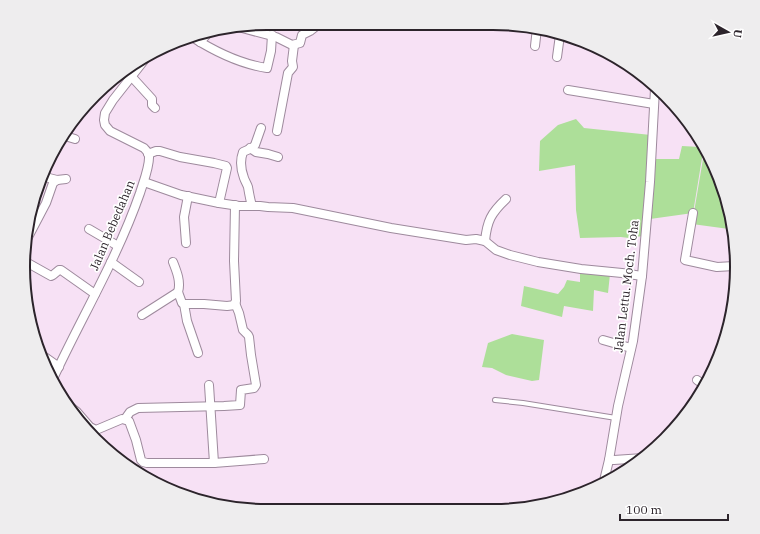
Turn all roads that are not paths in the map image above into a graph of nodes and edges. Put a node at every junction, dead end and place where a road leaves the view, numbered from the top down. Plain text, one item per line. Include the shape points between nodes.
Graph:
1 (312, 30) edge
2 (254, 31) edge
3 (536, 34) edge
4 (272, 35) junction
5 (202, 39) edge
6 (559, 40) edge
7 (200, 42) joint
8 (294, 45) junction
9 (535, 46) dead end
10 (557, 57) dead end
11 (138, 68) edge
12 (132, 76) junction
13 (568, 90) dead end
14 (655, 94) edge
15 (654, 104) junction
16 (155, 108) dead end
17 (261, 128) dead end
18 (277, 131) dead end
19 (69, 137) edge
20 (75, 139) dead end
21 (250, 148) junction
22 (148, 154) junction
23 (278, 157) dead end
24 (47, 178) edge
25 (66, 179) dead end
26 (57, 180) junction
27 (144, 182) junction
28 (188, 196) junction
29 (506, 199) dead end
30 (219, 203) junction
31 (235, 205) junction
32 (252, 206) junction
33 (692, 213) dead end
34 (34, 224) edge
35 (90, 229) dead end
36 (485, 241) junction
37 (186, 243) dead end
38 (118, 246) junction
39 (111, 262) junction
40 (173, 262) dead end
41 (30, 264) edge
42 (730, 266) edge
43 (642, 276) junction
44 (139, 282) dead end
45 (178, 292) junction
46 (95, 294) junction
47 (184, 304) junction
48 (235, 304) junction
49 (142, 315) dead end
50 (603, 340) dead end
51 (632, 348) junction
52 (198, 353) dead end
53 (49, 360) edge
54 (58, 366) junction
55 (55, 374) edge
56 (209, 385) dead end
57 (495, 400) dead end
58 (209, 406) junction
59 (616, 418) junction
60 (125, 419) junction
61 (94, 429) edge
62 (264, 459) dead end
63 (632, 459) edge
64 (609, 460) junction
65 (214, 463) junction
66 (605, 476) edge

1 - 8 street via 302,35 300,43
2 - 4 street
3 - 9 street
4 - 7 street via 272,51 267,68 240,61
4 - 8 street
5 - 7 street
6 - 10 street
8 - 18 street via 293,66 288,73
11 - 12 street
12 - 16 street via 152,100
12 - 22 street via 105,112 105,123 110,130 144,148
13 - 15 street
14 - 15 street, Jalan Lettu. Moch. Toha
15 - 43 street, Jalan Lettu. Moch. Toha
17 - 21 street via 255,145
19 - 20 street
21 - 23 street
21 - 32 street via 241,156 241,166
22 - 27 street, Jalan Bebedahan
22 - 30 street via 160,151 226,166
24 - 26 street
25 - 26 street
26 - 34 street via 53,183
27 - 28 street
27 - 38 street, Jalan Bebedahan
28 - 30 street
28 - 37 street via 184,218
29 - 36 street via 490,218
30 - 31 street
31 - 32 street
31 - 48 street
32 - 36 street via 293,208 391,228
33 - 42 street via 685,260 717,267
35 - 38 street
36 - 43 street via 496,250 538,262 581,270
38 - 39 street, Jalan Bebedahan
39 - 44 street
39 - 46 street, Jalan Bebedahan
40 - 45 street via 178,273
41 - 46 street via 51,276 61,270
43 - 51 street, Jalan Lettu. Moch. Toha
45 - 47 street
45 - 49 street
46 - 54 street, Jalan Bebedahan
47 - 48 street
47 - 52 street
48 - 58 street via 243,330 249,337 255,387 241,390 239,405
50 - 51 street
51 - 59 street, Jalan Lettu. Moch. Toha
53 - 54 street
54 - 55 street, Jalan Bebedahan
56 - 58 street
57 - 59 lane
58 - 60 street via 138,408 130,412
58 - 65 street
59 - 64 street, Jalan Lettu. Moch. Toha
60 - 61 street
60 - 65 street via 130,422 142,462
62 - 65 street
63 - 64 street
64 - 66 street, Jalan Lettu. Moch. Toha

